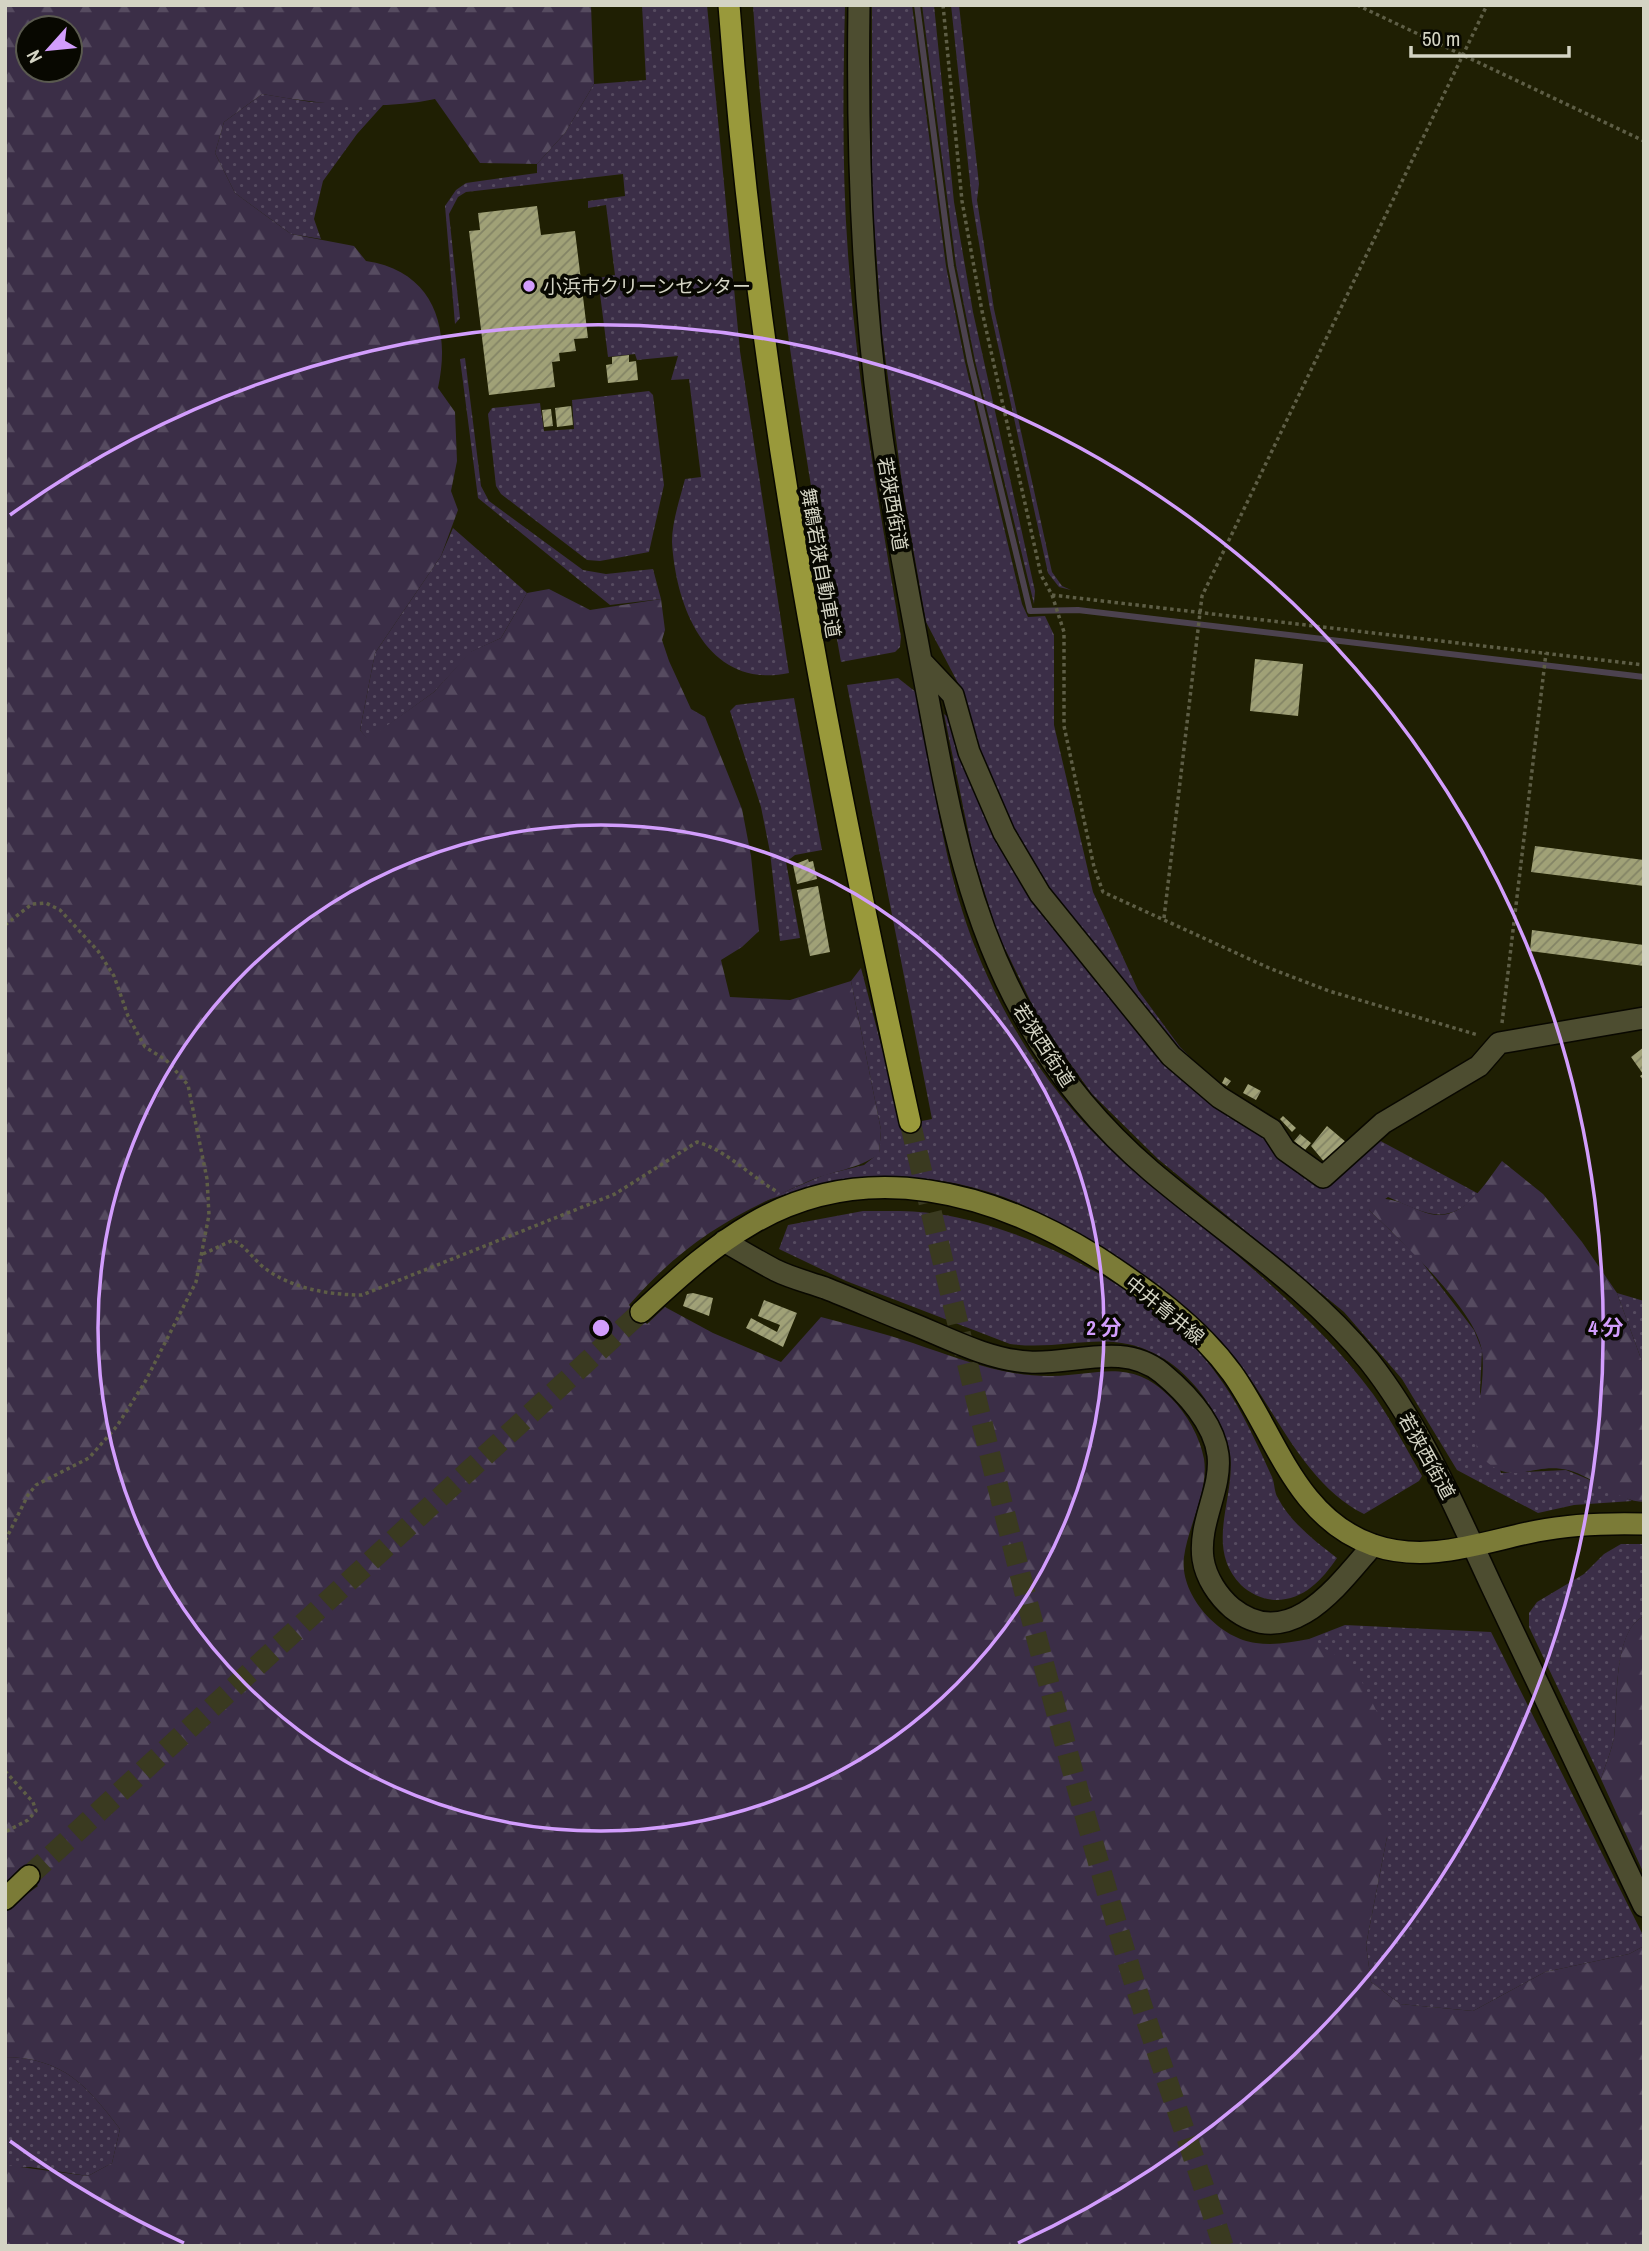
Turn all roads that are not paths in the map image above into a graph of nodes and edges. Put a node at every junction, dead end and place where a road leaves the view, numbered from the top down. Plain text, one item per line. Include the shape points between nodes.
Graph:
1 (729, 5) edge
2 (859, 5) edge
3 (921, 661) junction
4 (1644, 1018) edge
5 (911, 1122) tunnel mouth
6 (724, 1241) junction
7 (640, 1312) tunnel mouth
8 (1644, 1524) edge
9 (1373, 1545) junction
10 (1473, 1546) junction
11 (29, 1876) tunnel mouth
12 (5, 1899) edge
13 (1644, 1906) edge

1 - 5 highway, 舞鶴若狭自動車道 via 746,201 785,488 832,755
2 - 3 street, 若狭西街道 via 859,198 870,335 889,483
3 - 4 street via 953,695 969,752 1004,833 1040,894 1171,1056 1219,1097 1272,1130 1285,1150 1323,1177 1383,1123 1479,1066 1499,1043
3 - 10 street, 若狭西街道 via 953,827 975,912 1009,989 1049,1058 1126,1147 1305,1295 1369,1362 1413,1429
6 - 7 main road, 中井青井線
6 - 9 main road, 中井青井線 via 786,1206 854,1190 930,1190 1004,1208 1068,1239 1143,1289 1205,1340 1232,1373 1296,1485 1322,1514
6 - 9 street via 777,1271 1008,1360 1053,1362 1104,1355 1132,1358 1159,1370 1180,1389 1212,1433 1218,1474 1203,1532 1203,1559 1222,1598 1251,1618 1272,1623 1295,1619 1338,1586
8 - 10 main road, 中井青井線 via 1587,1523
9 - 10 main road, 中井青井線 via 1407,1552
10 - 13 street, 若狭西街道
11 - 12 main road

